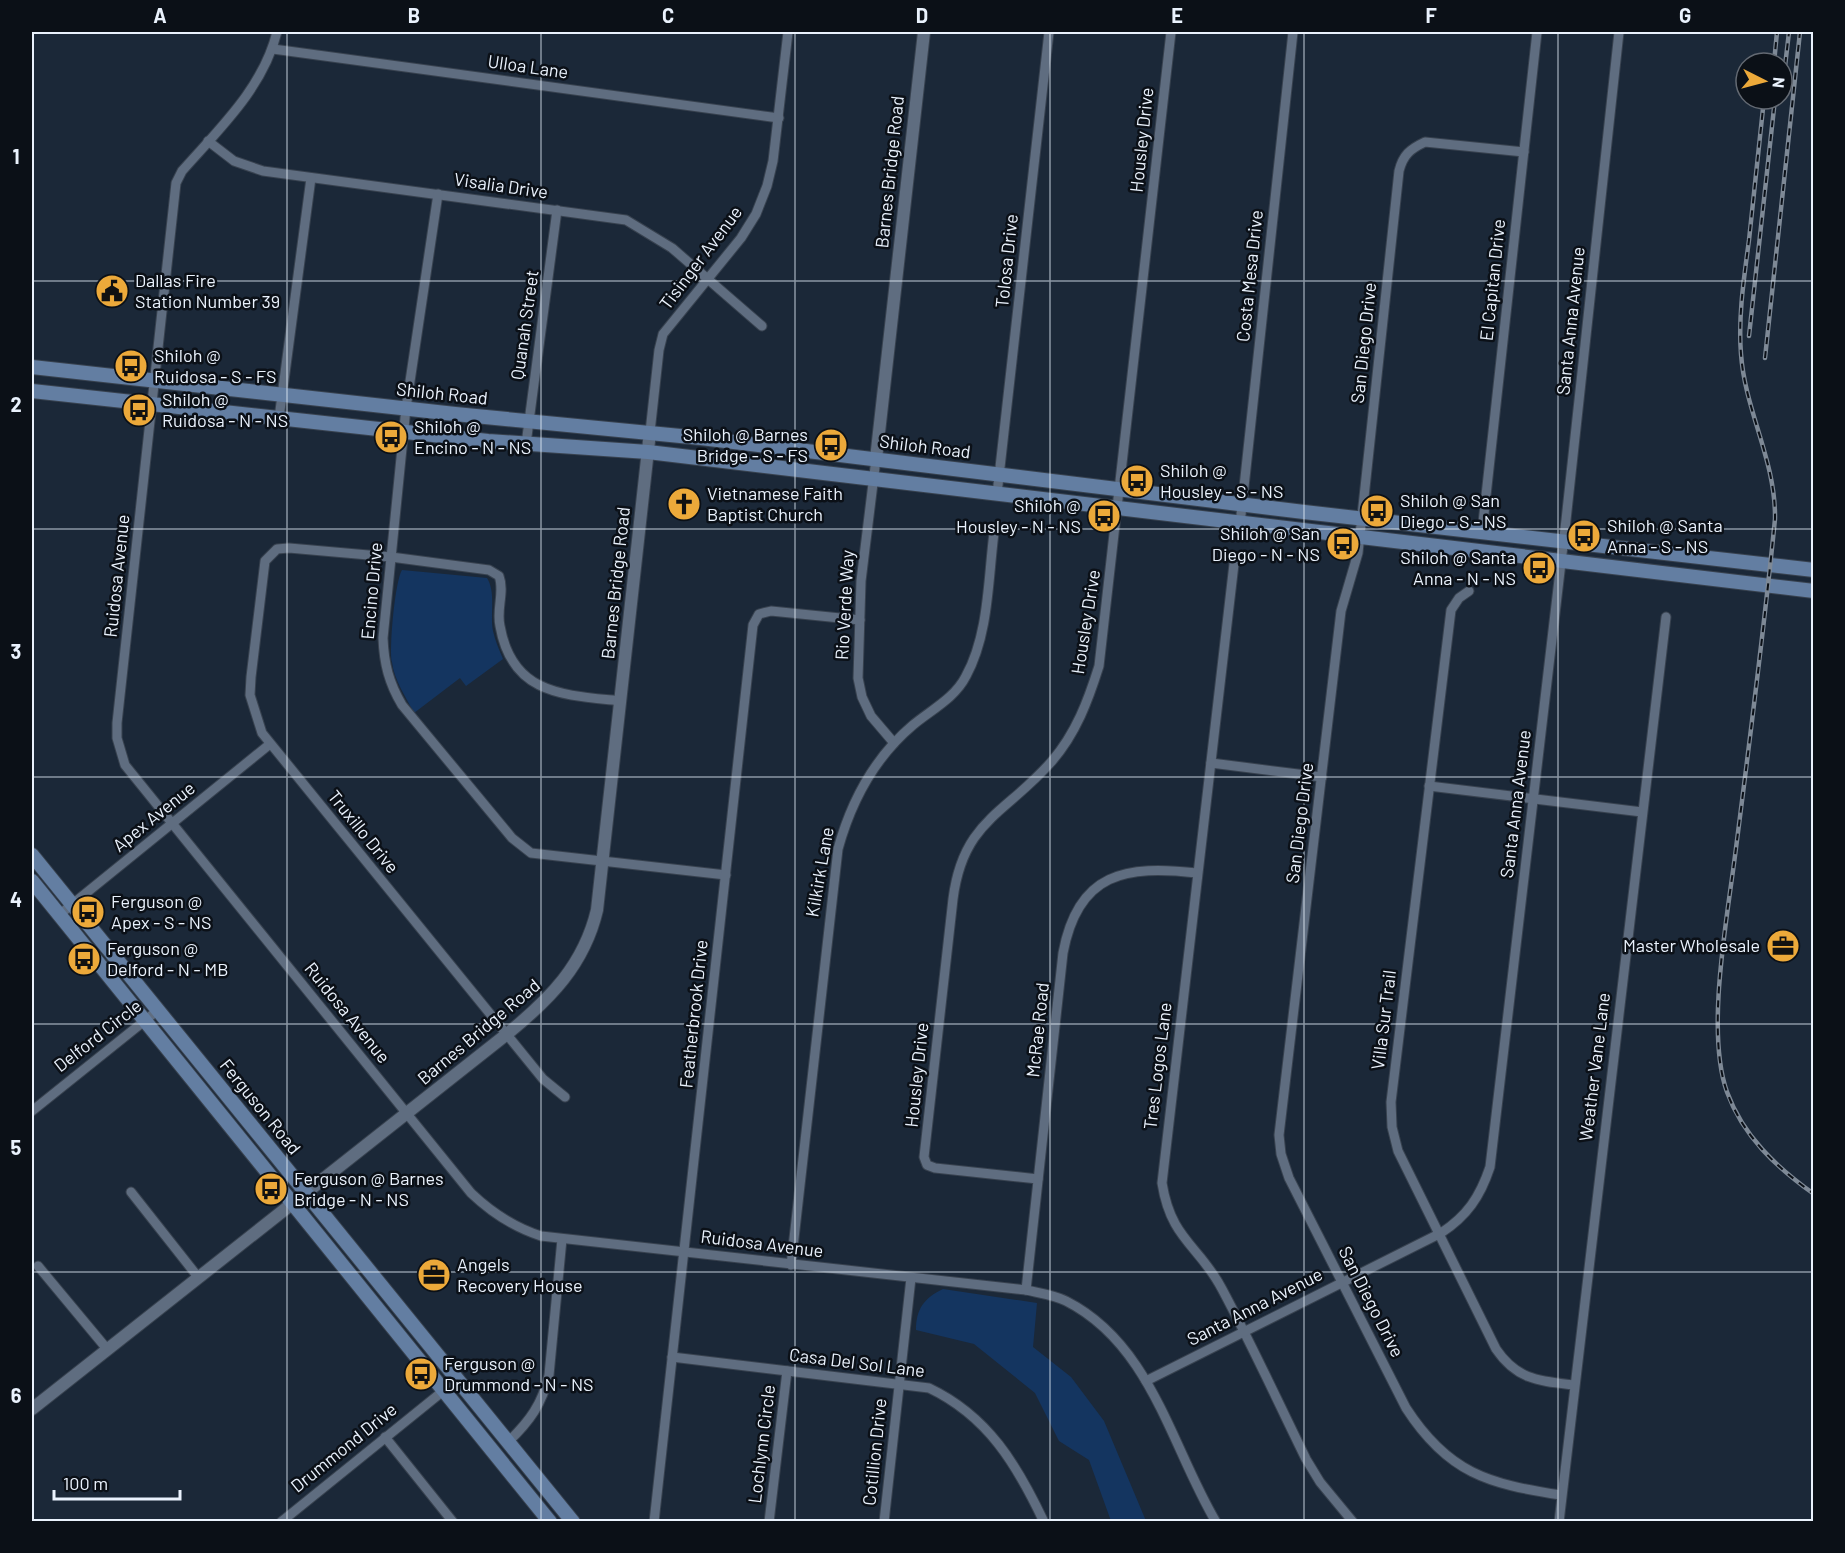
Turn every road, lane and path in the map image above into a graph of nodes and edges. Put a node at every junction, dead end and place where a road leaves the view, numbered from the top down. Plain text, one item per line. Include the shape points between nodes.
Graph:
1 (277, 32) edge
2 (788, 32) edge
3 (924, 32) edge
4 (1049, 32) edge
5 (1171, 32) edge
6 (1293, 32) edge
7 (1537, 32) edge
8 (1619, 32) edge
9 (273, 50) junction
10 (779, 117) junction
11 (208, 141) junction
12 (1524, 152) junction
13 (311, 178) junction
14 (438, 194) junction
15 (557, 210) junction
16 (707, 277) junction
17 (762, 326) dead end
18 (32, 367) edge
19 (155, 381) junction
20 (32, 391) edge
21 (284, 395) junction
22 (152, 404) junction
23 (406, 408) junction
24 (279, 418) junction
25 (529, 420) junction
26 (404, 430) junction
27 (650, 432) junction
28 (526, 444) junction
29 (648, 452) junction
30 (876, 459) junction
31 (999, 475) junction
32 (873, 478) junction
33 (1120, 489) junction
34 (998, 494) junction
35 (1242, 504) junction
36 (1118, 509) junction
37 (1362, 518) junction
38 (1240, 524) junction
39 (1482, 532) junction
40 (994, 533) dead end
41 (1360, 538) junction
42 (1563, 542) junction
43 (391, 557) junction
44 (1561, 562) junction
45 (1234, 564) dead end
46 (1814, 570) edge
47 (1469, 591) dead end
48 (1814, 591) edge
49 (1666, 616) dead end
50 (860, 620) junction
51 (621, 701) junction
52 (894, 743) junction
53 (270, 744) junction
54 (1211, 763) junction
55 (1322, 777) junction
56 (1429, 786) junction
57 (1534, 798) junction
58 (1642, 812) junction
59 (171, 824) junction
60 (32, 855) edge
61 (603, 862) junction
62 (1197, 873) junction
63 (726, 875) junction
64 (32, 881) edge
65 (72, 904) junction
66 (59, 915) junction
67 (158, 1010) junction
68 (144, 1020) junction
69 (507, 1034) junction
70 (565, 1097) dead end
71 (32, 1111) edge
72 (408, 1115) junction
73 (1038, 1179) junction
74 (131, 1192) dead end
75 (307, 1192) junction
76 (293, 1203) junction
77 (1441, 1233) junction
78 (562, 1239) junction
79 (684, 1252) junction
80 (791, 1265) junction
81 (38, 1266) dead end
82 (198, 1277) junction
83 (911, 1278) junction
84 (1341, 1281) junction
85 (1026, 1290) junction
86 (1244, 1332) junction
87 (107, 1349) junction
88 (672, 1357) junction
89 (787, 1371) junction
90 (458, 1379) junction
91 (1146, 1381) junction
92 (900, 1384) junction
93 (1574, 1385) junction
94 (444, 1390) junction
95 (32, 1409) edge
96 (385, 1437) junction
97 (508, 1442) junction
98 (1562, 1495) junction
99 (291, 1513) junction
100 (280, 1521) edge
101 (298, 1521) edge
102 (453, 1521) edge
103 (550, 1521) edge
104 (573, 1521) edge
105 (654, 1521) edge
106 (769, 1521) edge
107 (884, 1521) edge
108 (1044, 1521) edge
109 (1216, 1521) edge
110 (1353, 1521) edge
111 (1559, 1521) edge

1 - 9 street, Ruidosa Avenue
2 - 10 street, Tisinger Avenue
3 - 30 street, Barnes Bridge Road
4 - 31 street, Tolosa Drive
5 - 33 street, Housley Drive
6 - 35 street, Costa Mesa Drive
7 - 12 street, El Capitan Drive
8 - 42 street, Santa Anna Avenue
9 - 10 street, Ulloa Lane
9 - 11 street, Ruidosa Avenue via 244,99
10 - 16 street, Tisinger Avenue via 773,161 756,214
11 - 13 street, Visalia Drive via 248,168
11 - 19 street, Ruidosa Avenue via 176,183
12 - 37 street, San Diego Drive via 1425,142 1402,158
12 - 39 street, El Capitan Drive
13 - 14 street, Visalia Drive
13 - 21 street
14 - 15 street, Visalia Drive
14 - 23 street, Encino Drive
15 - 16 street, Visalia Drive via 626,220 672,248
15 - 25 street, Quanah Street
16 - 17 street, Visalia Drive
16 - 27 street, Tisinger Avenue via 663,334
18 - 19 main road, Shiloh Road
19 - 21 main road, Shiloh Road
19 - 22 street, Ruidosa Avenue
20 - 22 main road, Shiloh Road
21 - 23 main road, Shiloh Road
21 - 24 street
22 - 24 main road, Shiloh Road
22 - 59 street, Ruidosa Avenue via 117,738 124,765
23 - 25 main road, Shiloh Road
23 - 26 street, Encino Drive
24 - 26 main road, Shiloh Road
25 - 27 main road, Shiloh Road
25 - 28 street, Quanah Street
26 - 28 main road, Shiloh Road
26 - 43 street, Encino Drive
27 - 29 street, Barnes Bridge Road
27 - 30 main road, Shiloh Road
28 - 29 main road, Shiloh Road
29 - 32 main road, Shiloh Road
29 - 51 street, Barnes Bridge Road
30 - 31 main road, Shiloh Road
30 - 32 street, Rio Verde Way
31 - 33 main road, Shiloh Road
31 - 34 street, Tolosa Drive
32 - 34 main road, Shiloh Road
32 - 50 street, Rio Verde Way
33 - 35 main road, Shiloh Road
33 - 36 street, Housley Drive
34 - 36 main road, Shiloh Road
35 - 37 main road, Shiloh Road
35 - 38 street, Costa Mesa Drive
36 - 38 main road, Shiloh Road
36 - 73 street, Housley Drive via 1102,644 1089,698 1077,725 1053,760 970,841 958,870 953,899 924,1157 927,1165 935,1168
37 - 39 main road, Shiloh Road
37 - 41 street, San Diego Drive
38 - 41 main road, Shiloh Road
39 - 42 main road, Shiloh Road
40 - 52 street, Kilkirk Lane via 976,656 954,693
41 - 44 main road, Shiloh Road
41 - 55 street, San Diego Drive via 1341,611
42 - 44 street, Santa Anna Avenue
42 - 46 main road, Shiloh Road
43 - 51 street via 489,570 499,576 503,586 499,625 521,672 536,685 561,695
43 - 53 street, Truxillo Drive via 277,549 265,561 250,695 255,717
43 - 61 street, Encino Drive via 384,664 402,705 518,845 541,855
44 - 48 main road, Shiloh Road
44 - 57 street, Santa Anna Avenue
45 - 54 street, Tres Logos Lane
47 - 56 street, Villa Sur Trail via 1451,610
49 - 58 street, Weather Vane Lane
50 - 52 street, Rio Verde Way via 858,678 862,697 871,716
50 - 63 street, Featherbrook Drive via 771,611 759,614 753,625
51 - 61 street, Barnes Bridge Road
52 - 80 street, Kilkirk Lane via 854,803 838,849
53 - 59 street, Apex Avenue
53 - 69 street, Truxillo Drive
54 - 55 street
54 - 62 street, Tres Logos Lane
55 - 84 street, San Diego Drive via 1280,1135 1288,1178
56 - 57 street
56 - 77 street, Villa Sur Trail via 1391,1110 1398,1151
57 - 58 street
57 - 77 street, Santa Anna Avenue via 1490,1167 1473,1207
58 - 93 street, Weather Vane Lane
59 - 65 street, Apex Avenue
59 - 72 street, Ruidosa Avenue
60 - 65 main road, Ferguson Road
61 - 63 street, Encino Drive
61 - 69 street, Barnes Bridge Road via 597,910 585,948 561,985
62 - 73 street, McRae Road via 1160,869 1121,874 1092,892 1073,917 1063,952
62 - 86 street, Tres Logos Lane via 1162,1183 1171,1220 1214,1276
63 - 79 street, Featherbrook Drive
64 - 66 main road, Ferguson Road
65 - 66 street, Apex Avenue
65 - 67 main road, Ferguson Road
66 - 68 main road, Ferguson Road
67 - 68 street, Delford Circle
67 - 75 main road, Ferguson Road
68 - 71 street, Delford Circle
68 - 76 main road, Ferguson Road
69 - 70 street, Truxillo Drive via 543,1079
69 - 72 street, Barnes Bridge Road
72 - 75 street, Barnes Bridge Road
72 - 78 street, Ruidosa Avenue via 488,1210 523,1231
73 - 85 street, McRae Road
74 - 82 street
75 - 76 street, Barnes Bridge Road
75 - 90 main road, Ferguson Road
76 - 82 street, Barnes Bridge Road
76 - 94 main road, Ferguson Road
77 - 84 street, Santa Anna Avenue
77 - 93 street, Villa Sur Trail via 1507,1365 1539,1381
78 - 79 street, Ruidosa Avenue
78 - 97 street via 544,1396 532,1418
79 - 80 street, Ruidosa Avenue
79 - 88 street, Featherbrook Drive
80 - 83 street, Ruidosa Avenue
81 - 87 street
82 - 87 street, Barnes Bridge Road
83 - 85 street, Ruidosa Avenue
83 - 92 street, Cotillion Drive
84 - 86 street, Santa Anna Avenue
84 - 98 street, San Diego Drive via 1406,1408 1436,1447 1475,1475
85 - 91 street, Ruidosa Avenue via 1064,1300 1088,1314 1130,1354
86 - 91 street, Santa Anna Avenue
86 - 110 street, Tres Logos Lane via 1306,1459
87 - 95 street, Barnes Bridge Road
88 - 89 street, Casa Del Sol Lane
88 - 105 street, Featherbrook Drive
89 - 92 street, Casa Del Sol Lane
89 - 106 street, Lochlynn Circle
90 - 94 street, Drummond Drive
90 - 97 main road, Ferguson Road
91 - 109 street, Ruidosa Avenue
92 - 107 street, Cotillion Drive
92 - 108 street, Casa Del Sol Lane via 929,1388 951,1399 1003,1447
93 - 98 street, Weather Vane Lane
94 - 96 street, Drummond Drive
94 - 103 main road, Ferguson Road
96 - 99 street, Drummond Drive
96 - 102 street
97 - 104 main road, Ferguson Road
98 - 111 street, Weather Vane Lane
99 - 100 street, Drummond Drive
99 - 101 street

